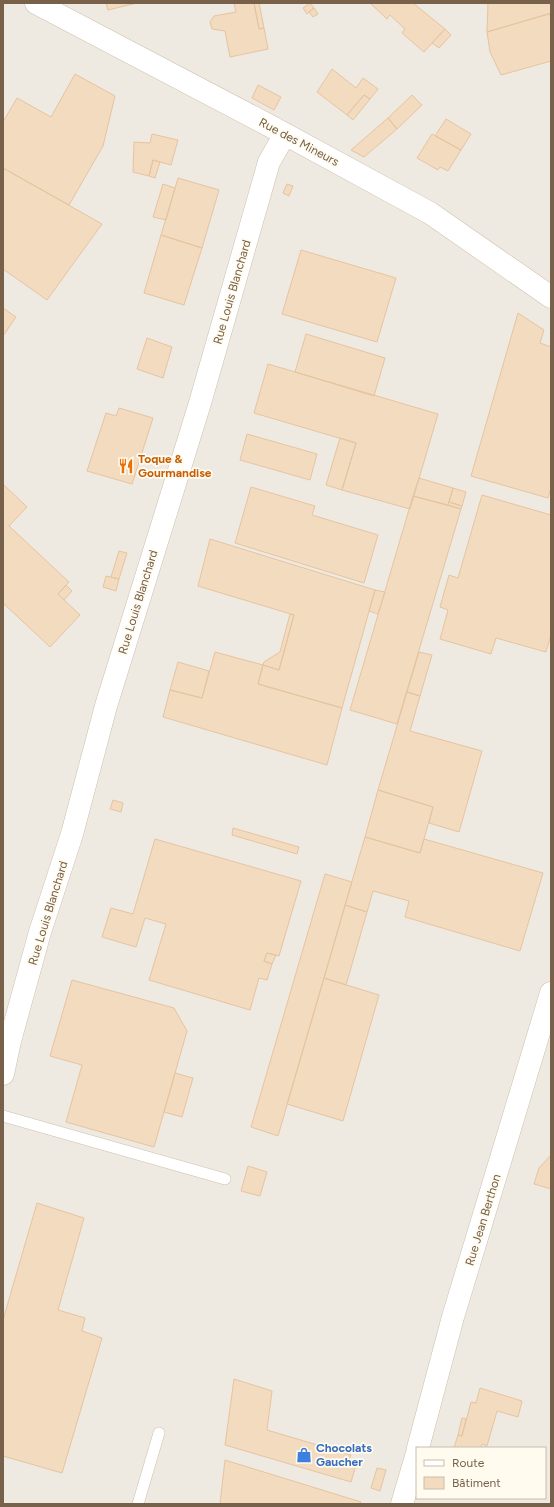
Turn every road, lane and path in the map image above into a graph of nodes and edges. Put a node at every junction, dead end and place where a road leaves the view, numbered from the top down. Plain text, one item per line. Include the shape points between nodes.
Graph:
1 (36, 3) edge
2 (285, 134) junction
3 (551, 297) edge
4 (551, 993) edge
5 (3, 1074) edge
6 (3, 1116) edge
7 (225, 1179) dead end
8 (159, 1433) dead end
9 (418, 1447) edge
10 (416, 1456) edge
11 (138, 1504) edge
12 (402, 1504) edge

1 - 2 street, Rue des Mineurs
2 - 3 street, Rue des Mineurs via 430,213
2 - 5 street, Rue Louis Blanchard via 269,162 200,403 106,706 72,834 40,932
4 - 9 street, Rue Jean Berthon via 454,1317
6 - 7 lane
8 - 11 lane
10 - 12 street

